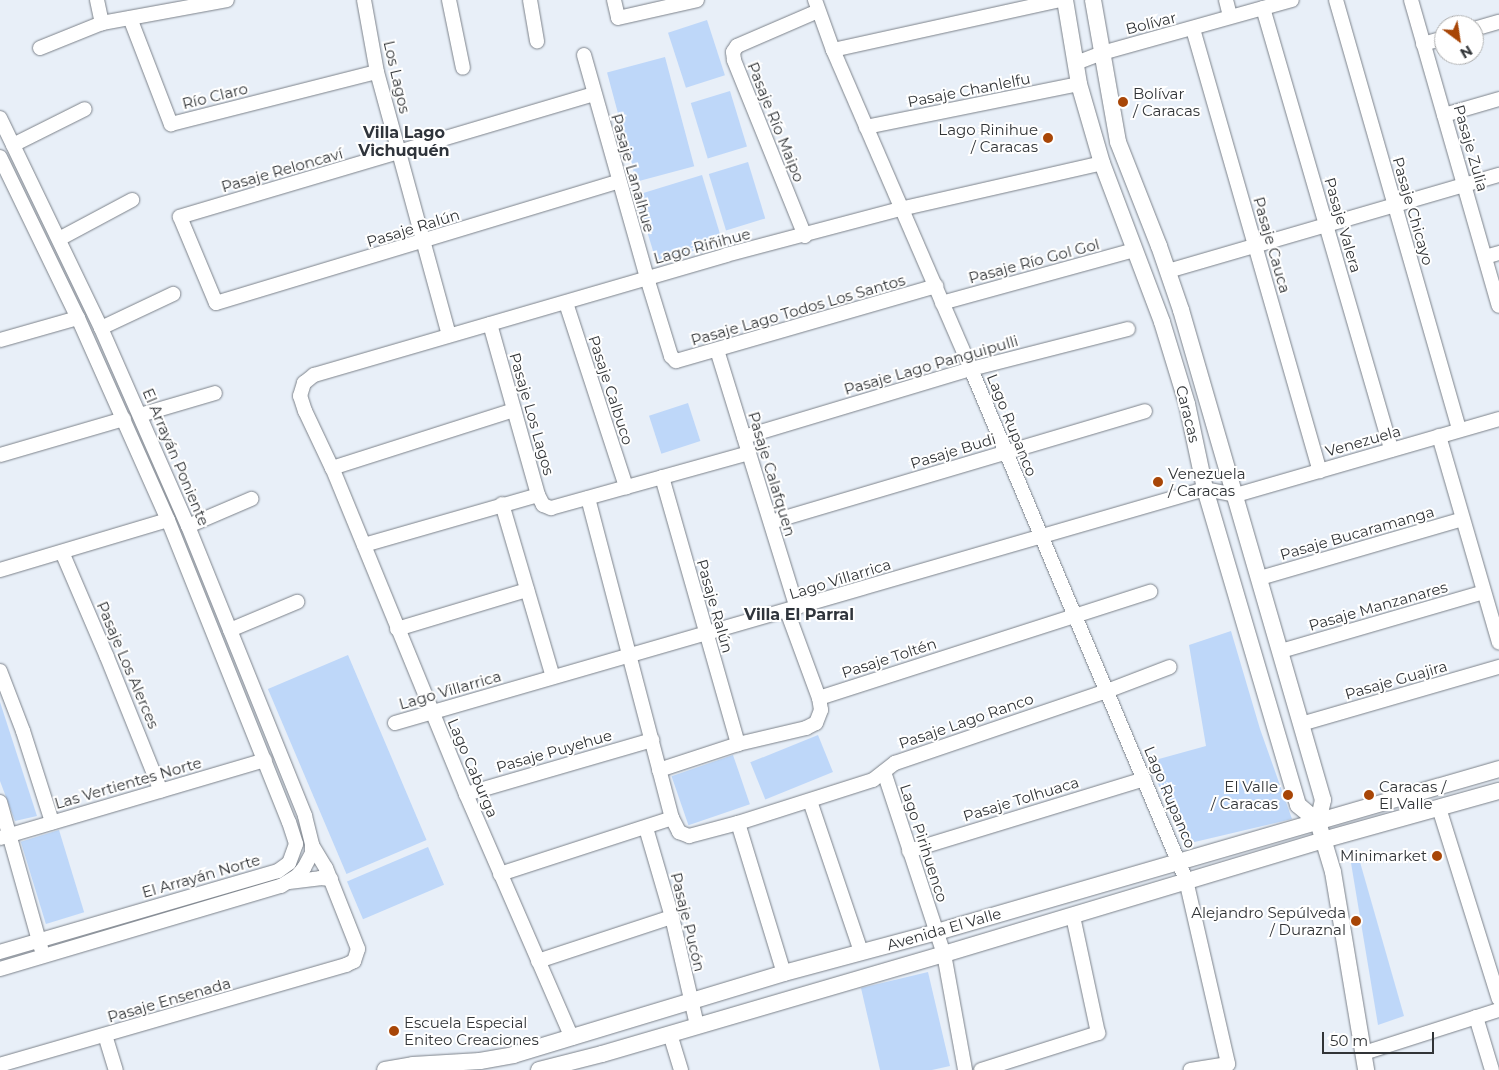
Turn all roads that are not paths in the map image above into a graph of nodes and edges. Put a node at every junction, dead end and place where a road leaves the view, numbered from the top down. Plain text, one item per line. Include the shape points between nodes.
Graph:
1 (98, 0) edge
2 (227, 0) edge
3 (364, 0) edge
4 (449, 0) edge
5 (530, 0) edge
6 (614, 0) edge
7 (697, 0) edge
8 (1061, 0) edge
9 (1065, 0) edge
10 (1093, 0) edge
11 (1226, 0) edge
12 (1292, 0) edge
13 (1336, 0) edge
14 (1411, 0) edge
15 (816, 5) edge
16 (1263, 8) junction
17 (1230, 16) junction
18 (130, 18) junction
19 (1499, 22) edge
20 (102, 23) junction
21 (1484, 27) edge
22 (1193, 29) junction
23 (537, 40) dead end
24 (1434, 41) edge
25 (1423, 44) junction
26 (40, 48) dead end
27 (833, 50) junction
28 (1102, 53) junction
29 (584, 55) dead end
30 (1076, 63) junction
31 (463, 68) dead end
32 (377, 72) junction
33 (1079, 84) junction
34 (594, 94) junction
35 (1499, 99) edge
36 (85, 109) dead end
37 (1444, 115) junction
38 (0, 118) edge
39 (866, 127) junction
40 (14, 145) junction
41 (399, 152) junction
42 (0, 157) edge
43 (1102, 163) junction
44 (1499, 175) edge
45 (618, 182) junction
46 (1464, 185) junction
47 (132, 200) dead end
48 (1394, 205) junction
49 (900, 209) junction
50 (1326, 225) junction
51 (805, 236) junction
52 (59, 239) junction
53 (424, 241) junction
54 (1255, 245) junction
55 (1135, 250) junction
56 (1499, 253) edge
57 (1485, 257) junction
58 (1168, 271) junction
59 (647, 278) junction
60 (936, 286) junction
61 (173, 294) dead end
62 (216, 303) joint
63 (566, 303) junction
64 (942, 303) junction
65 (1499, 306) edge
66 (78, 318) junction
67 (490, 324) junction
68 (101, 328) junction
69 (1128, 329) dead end
70 (448, 335) junction
71 (0, 340) edge
72 (717, 350) junction
73 (671, 356) joint
74 (971, 369) junction
75 (314, 376) joint
76 (215, 393) dead end
77 (514, 410) junction
78 (1145, 411) dead end
79 (140, 415) junction
80 (124, 419) junction
81 (1499, 419) edge
82 (1459, 430) junction
83 (744, 436) junction
84 (1439, 436) junction
85 (1391, 450) junction
86 (749, 453) junction
87 (1005, 453) junction
88 (0, 455) edge
89 (332, 468) junction
90 (1320, 471) junction
91 (662, 477) junction
92 (626, 487) junction
93 (1205, 489) junction
94 (538, 495) junction
95 (1236, 495) junction
96 (588, 498) junction
97 (251, 499) dead end
98 (502, 504) junction
99 (1463, 519) junction
100 (168, 520) junction
101 (770, 522) junction
102 (188, 526) junction
103 (1041, 536) junction
104 (364, 544) junction
105 (62, 552) junction
106 (0, 570) edge
107 (1260, 578) junction
108 (527, 590) junction
109 (1150, 592) dead end
110 (1484, 592) junction
111 (298, 602) dead end
112 (792, 609) junction
113 (1076, 615) junction
114 (1497, 625) edge
115 (230, 630) junction
116 (397, 630) junction
117 (706, 634) junction
118 (1499, 642) edge
119 (1281, 651) junction
120 (629, 655) junction
121 (1170, 667) dead end
122 (1499, 667) edge
123 (0, 671) edge
124 (553, 676) junction
125 (1107, 691) junction
126 (819, 698) junction
127 (432, 712) junction
128 (395, 723) dead end
129 (1301, 724) junction
130 (652, 740) junction
131 (738, 744) junction
132 (265, 760) junction
133 (1499, 769) edge
134 (659, 770) junction
135 (884, 772) junction
136 (1144, 779) junction
137 (161, 791) junction
138 (1499, 791) edge
139 (466, 794) junction
140 (810, 801) junction
141 (0, 802) edge
142 (1439, 808) junction
143 (305, 816) junction
144 (672, 818) junction
145 (52, 822) junction
146 (289, 822) junction
147 (1318, 822) junction
148 (738, 823) junction
149 (646, 828) junction
150 (5, 836) edge
151 (1323, 840) junction
152 (312, 845) junction
153 (909, 851) junction
154 (1180, 861) junction
155 (500, 874) junction
156 (331, 879) junction
157 (1186, 880) junction
158 (289, 882) junction
159 (1073, 916) junction
160 (672, 917) junction
161 (113, 919) junction
162 (937, 932) junction
163 (118, 935) junction
164 (38, 941) junction
165 (0, 952) edge
166 (861, 952) junction
167 (944, 954) junction
168 (43, 956) junction
169 (538, 961) junction
170 (346, 965) joint
171 (0, 969) edge
172 (784, 973) junction
173 (1499, 998) edge
174 (691, 1000) junction
175 (1499, 1010) edge
176 (1476, 1017) junction
177 (697, 1025) junction
178 (593, 1031) junction
179 (670, 1034) junction
180 (105, 1035) junction
181 (572, 1038) junction
182 (1364, 1053) junction
183 (602, 1054) junction
184 (0, 1065) edge
185 (116, 1070) edge
186 (385, 1070) edge
187 (539, 1070) edge
188 (681, 1070) edge
189 (966, 1070) edge
190 (981, 1070) edge
191 (1190, 1070) edge
192 (1366, 1070) edge
193 (1492, 1070) edge

1 - 20 street
2 - 18 street
3 - 32 street, Los Lagos
4 - 31 street
5 - 23 street
6 - 7 street via 618,18
8 - 27 street
9 - 30 street, Caracas
10 - 28 street, Caracas
11 - 17 street
12 - 16 street, Bolívar
13 - 48 street, Pasaje Chicayo
14 - 25 street, Pasaje Zulia
15 - 27 street, Lago Rupanco
15 - 51 street, Pasaje Río Maipo via 736,46 733,52
16 - 17 street, Bolívar
16 - 50 street, Pasaje Valera
17 - 22 street, Bolívar
18 - 20 street
18 - 32 street, Río Claro via 171,124
19 - 21 street
20 - 26 street
22 - 28 street, Bolívar
22 - 54 street, Pasaje Cauca
24 - 25 street
25 - 37 street, Pasaje Zulia
27 - 39 street, Lago Rupanco
28 - 30 street, Bolívar
28 - 58 street, Caracas via 1118,142
29 - 34 street, Pasaje Lanalhue
30 - 33 street, Caracas
32 - 41 street, Los Lagos
33 - 39 street, Pasaje Chanlelfu
33 - 43 street, Caracas
34 - 41 street, Pasaje Reloncaví
34 - 45 street, Pasaje Lanalhue
35 - 37 street
36 - 40 street
37 - 46 street, Pasaje Zulia
38 - 40 street, El Arrayán Poniente
39 - 49 street, Lago Rupanco
40 - 52 street, El Arrayán Poniente
41 - 53 street, Los Lagos
41 - 62 street, Pasaje Reloncaví via 180,217
42 - 66 street
43 - 49 street, Lago Riñihue
43 - 55 street, Caracas
44 - 46 street
45 - 53 street, Pasaje Ralún
45 - 59 street, Pasaje Lanalhue
46 - 48 street
46 - 57 street, Pasaje Zulia
47 - 52 street
48 - 50 street
48 - 82 street, Pasaje Chicayo
49 - 51 street, Lago Riñihue
49 - 60 street, Lago Rupanco
50 - 54 street
50 - 85 street, Pasaje Valera
51 - 59 street, Lago Riñihue
52 - 68 street, El Arrayán Poniente
53 - 62 street, Pasaje Ralún
53 - 70 street, Los Lagos
54 - 58 street
54 - 90 street, Pasaje Cauca
55 - 64 street, Pasaje Río Gol Gol
55 - 93 street, Caracas via 1162,322 1184,395
56 - 57 street
57 - 65 street, Pasaje Zulia
58 - 95 street, Caracas
59 - 63 street, Lago Riñihue
59 - 73 street, Pasaje Lanalhue
60 - 64 street, Lago Rupanco
60 - 72 street, Pasaje Lago Todos Los Santos
61 - 68 street
63 - 67 street, Lago Riñihue
63 - 92 street, Pasaje Calbuco
64 - 74 street, Lago Rupanco
66 - 71 street
66 - 80 street
67 - 70 street, Lago Riñihue
67 - 77 street, Pasaje Los Lagos
68 - 79 street, El Arrayán Poniente
69 - 74 street, Pasaje Lago Panguipulli
70 - 75 street, Lago Riñihue
72 - 73 street, Pasaje Lago Todos Los Santos via 676,361
72 - 83 street, Pasaje Calafquen
74 - 83 street, Pasaje Lago Panguipulli
74 - 87 street, Lago Rupanco
75 - 89 street, Lago Caburga via 304,383 300,396
76 - 79 street
77 - 89 street
77 - 94 street, Pasaje Los Lagos
78 - 87 street, Pasaje Budi
79 - 102 street, El Arrayán Poniente
80 - 88 street
80 - 100 street
81 - 82 street, Venezuela
82 - 84 street, Venezuela
83 - 86 street, Pasaje Calafquen
84 - 85 street, Venezuela
84 - 99 street
85 - 90 street, Venezuela
86 - 91 street
86 - 101 street, Pasaje Calafquen
87 - 101 street, Pasaje Budi
87 - 103 street, Lago Rupanco
89 - 104 street, Lago Caburga
90 - 95 street, Venezuela
91 - 92 street
91 - 117 street, Pasaje Ralún
92 - 96 street
93 - 95 street, Lago Villarrica
93 - 103 street, Lago Villarrica
93 - 147 street, Caracas via 1298,805
94 - 96 street, Pasaje Los Lagos via 543,505 551,508
94 - 98 street
95 - 107 street, Caracas
96 - 120 street
97 - 102 street
98 - 104 street
98 - 108 street
99 - 107 street, Pasaje Bucaramanga
99 - 110 street
100 - 105 street
100 - 132 street
101 - 112 street, Pasaje Calafquen
102 - 115 street, El Arrayán Poniente
103 - 112 street, Lago Villarrica
103 - 113 street, Lago Rupanco
104 - 116 street, Lago Caburga
105 - 106 street
105 - 137 street, Pasaje Los Alerces
107 - 119 street, Caracas
108 - 116 street
108 - 124 street
109 - 113 street, Pasaje Toltén
110 - 114 street
110 - 119 street, Pasaje Manzanares
111 - 115 street
112 - 117 street, Lago Villarrica
112 - 126 street, Pasaje Calafquen
113 - 125 street, Lago Rupanco
113 - 126 street, Pasaje Toltén
114 - 118 street
115 - 143 street, El Arrayán Poniente
116 - 127 street, Lago Caburga
117 - 120 street, Lago Villarrica
117 - 131 street, Pasaje Ralún
119 - 129 street, Caracas
120 - 124 street, Lago Villarrica
120 - 130 street
121 - 125 street, Pasaje Lago Ranco
122 - 129 street, Pasaje Guajira
123 - 145 street
124 - 127 street, Lago Villarrica
125 - 135 street, Pasaje Lago Ranco via 895,763
125 - 136 street, Lago Rupanco
126 - 131 street via 821,710 816,723
127 - 128 street, Lago Villarrica
127 - 139 street, Lago Caburga
129 - 147 street, Caracas via 1323,800
130 - 134 street
130 - 139 street, Pasaje Puyehue
131 - 134 street
132 - 137 street, Las Vertientes Norte
132 - 146 street
133 - 147 street, Avenida El Valle
134 - 144 street
135 - 140 street, Pasaje Lago Ranco via 873,780
135 - 153 street, Lago Pirihuenco
136 - 153 street, Pasaje Tolhuaca
136 - 154 street, Lago Rupanco
137 - 145 street, Las Vertientes Norte
138 - 142 street, Avenida El Valle
139 - 155 street, Lago Caburga
140 - 148 street, Pasaje Lago Ranco
140 - 166 street
141 - 150 street
142 - 151 street, Avenida El Valle
142 - 173 street
143 - 146 street
143 - 152 street, El Arrayán Poniente
144 - 148 street, Pasaje Lago Ranco via 679,832 689,836
144 - 149 street
145 - 150 street, Las Vertientes Norte
146 - 161 street, El Arrayán Norte via 296,844 292,857 278,870
147 - 151 street, Caracas
147 - 154 street, Avenida El Valle
148 - 172 street
149 - 155 street
149 - 160 street, Pasaje Pucón
150 - 164 street
151 - 157 street, Avenida El Valle
151 - 182 street, Caracas via 1333,872
152 - 156 street, El Arrayán Poniente
152 - 158 street via 312,853 304,868
153 - 162 street, Lago Pirihuenco
154 - 157 street, Lago Rupanco
154 - 162 street, Avenida El Valle
155 - 169 street, Lago Caburga
156 - 158 street
156 - 170 street, El Arrayán Poniente via 358,945 357,957
157 - 159 street, Avenida El Valle
157 - 191 street, Lago Rupanco via 1228,1064
158 - 163 street
159 - 167 street, Avenida El Valle
159 - 190 street via 1098,1033
160 - 169 street
160 - 174 street, Pasaje Pucón
161 - 163 street
161 - 164 street, El Arrayán Norte
162 - 166 street, Avenida El Valle
162 - 167 street, Lago Pirihuenco
163 - 168 street
164 - 165 street, El Arrayán Norte
164 - 168 street
166 - 172 street, Avenida El Valle
167 - 177 street, Avenida El Valle
167 - 189 street, Lago Pirihuenco
168 - 171 street
169 - 181 street, Lago Caburga
170 - 180 street, Pasaje Ensenada
172 - 174 street, Avenida El Valle
174 - 177 street, Pasaje Pucón
174 - 178 street, Avenida El Valle
175 - 176 street
176 - 182 street
176 - 193 street
177 - 179 street, Avenida El Valle
178 - 181 street, Avenida El Valle
178 - 183 street via 604,1043
179 - 183 street, Avenida El Valle
179 - 188 street
180 - 184 street, Pasaje Ensenada
180 - 185 street
181 - 186 street, Avenida El Valle via 480,1062 413,1065
182 - 192 street, Caracas
183 - 187 street, Avenida El Valle

